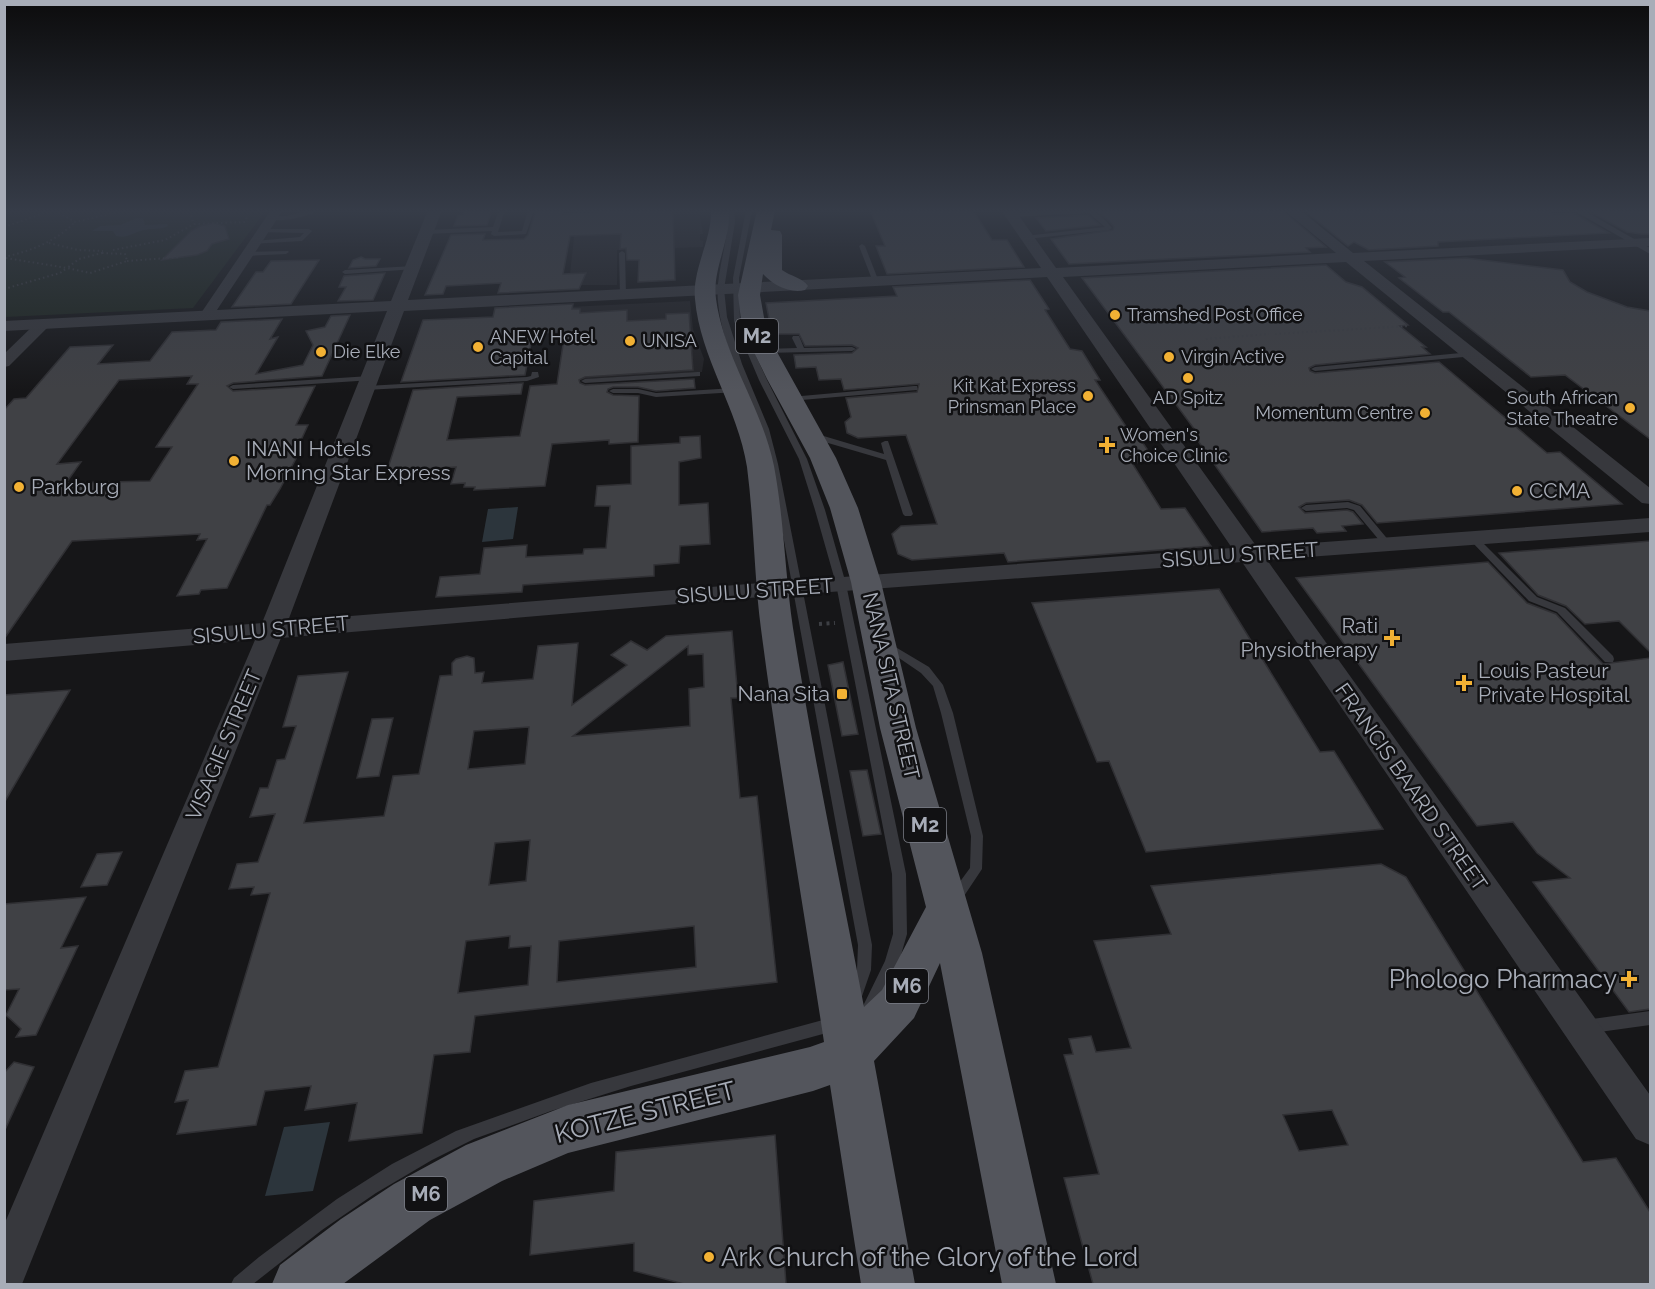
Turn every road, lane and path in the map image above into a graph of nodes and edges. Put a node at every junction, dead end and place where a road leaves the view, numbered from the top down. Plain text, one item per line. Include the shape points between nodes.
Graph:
1 (64, 270) edge
2 (71, 270) edge
3 (102, 270) edge
4 (236, 270) edge
5 (376, 270) edge
6 (411, 270) edge
7 (622, 270) edge
8 (725, 270) edge
9 (728, 270) edge
10 (732, 270) edge
11 (737, 270) edge
12 (772, 270) edge
13 (871, 270) edge
14 (1049, 270) edge
15 (1104, 270) edge
16 (1366, 270) edge
17 (345, 272) dead end
18 (1051, 273) junction
19 (876, 282) junction
20 (798, 286) junction
21 (4, 289) edge
22 (727, 289) junction
23 (623, 295) junction
24 (397, 307) junction
25 (206, 316) junction
26 (43, 324) junction
27 (1435, 325) junction
28 (4, 326) edge
29 (1269, 334) dead end
30 (1275, 334) dead end
31 (796, 338) dead end
32 (1206, 339) dead end
33 (801, 349) junction
34 (852, 349) dead end
35 (765, 351) junction
36 (1472, 354) junction
37 (4, 363) edge
38 (1315, 369) dead end
39 (535, 374) dead end
40 (697, 374) dead end
41 (636, 378) junction
42 (585, 381) dead end
43 (368, 383) junction
44 (233, 387) dead end
45 (914, 387) dead end
46 (638, 390) junction
47 (735, 390) junction
48 (613, 391) dead end
49 (789, 399) junction
50 (811, 435) junction
51 (885, 442) dead end
52 (890, 458) junction
53 (1650, 498) edge
54 (1306, 508) dead end
55 (908, 514) dead end
56 (1650, 525) edge
57 (1473, 538) junction
58 (1387, 544) junction
59 (1249, 554) junction
60 (853, 583) junction
61 (785, 588) junction
62 (804, 626) junction
63 (272, 630) junction
64 (863, 631) junction
65 (4, 653) edge
66 (1609, 660) dead end
67 (948, 908) junction
68 (1650, 1018) edge
69 (1580, 1028) junction
70 (849, 1032) junction
71 (675, 1082) dead end
72 (1650, 1126) edge
73 (868, 1168) junction
74 (335, 1230) dead end
75 (4, 1276) edge
76 (240, 1284) edge
77 (300, 1284) edge
78 (877, 1284) edge
79 (888, 1284) edge
80 (1029, 1284) edge

1 - 21 path
2 - 3 path
4 - 25 street
5 - 17 lane
6 - 24 street, VISAGIE STREET
7 - 23 lane
8 - 22 main road, NANA SITA STREET / M2
9 - 22 lane
10 - 22 lane
11 - 22 main road, NANA SITA STREET / M2
12 - 20 main road via 782,280
13 - 19 lane
14 - 18 street, FRANCIS BAARD STREET
15 - 18 street
16 - 27 street
18 - 19 street
18 - 59 street, FRANCIS BAARD STREET
19 - 20 street
20 - 22 street
22 - 23 street
22 - 35 main road, NANA SITA STREET / M2 via 752,320
22 - 47 main road, NANA SITA STREET / M2 via 714,341
22 - 60 lane via 763,381 803,459 820,510
22 - 61 lane via 728,332 774,464
23 - 24 street via 595,291
24 - 25 street
24 - 43 street, VISAGIE STREET
25 - 26 street
26 - 28 street
26 - 37 street
27 - 30 path
27 - 36 street
29 - 32 path
31 - 33 lane
33 - 34 lane
33 - 35 lane
35 - 49 main road, NANA SITA STREET / M2
36 - 38 lane
36 - 53 street
39 - 43 lane via 528,379
40 - 41 lane
41 - 42 lane
41 - 46 lane
43 - 44 lane
43 - 63 street, VISAGIE STREET
45 - 49 lane
46 - 47 lane via 656,395
46 - 48 lane
47 - 61 main road, NANA SITA STREET / M2 via 760,465
49 - 50 main road, NANA SITA STREET / M2
50 - 52 lane
50 - 60 main road, NANA SITA STREET / M2 via 844,508
51 - 52 lane
52 - 55 lane
54 - 58 lane via 1357,508
56 - 57 street, SISULU STREET
57 - 58 street, SISULU STREET
57 - 66 lane via 1533,599 1561,610
58 - 59 street, SISULU STREET
59 - 60 street, SISULU STREET
59 - 69 street, FRANCIS BAARD STREET
60 - 61 street, SISULU STREET
60 - 64 main road, NANA SITA STREET / M2
61 - 62 lane
61 - 63 street, SISULU STREET
61 - 70 main road, NANA SITA STREET / M2
62 - 64 path
62 - 70 lane via 865,945 861,984
63 - 65 street, SISULU STREET
63 - 75 street, VISAGIE STREET
64 - 67 main road, NANA SITA STREET / M2 via 898,728
64 - 67 lane via 925,670 938,685 948,713 978,855 976,869
64 - 70 lane via 899,874 900,934 892,962
67 - 70 main road, KOTZE STREET / M6 via 898,1004
67 - 80 main road, NANA SITA STREET / M2
68 - 69 lane
69 - 72 street, FRANCIS BAARD STREET
70 - 73 main road, NANA SITA STREET / M2
70 - 76 lane via 633,1078 546,1105 455,1140 333,1212
70 - 77 main road, KOTZE STREET / M6 via 813,1069 568,1129 484,1163 412,1202
71 - 74 lane via 499,1136 393,1190
73 - 78 main road
73 - 79 main road, NANA SITA STREET / M2

